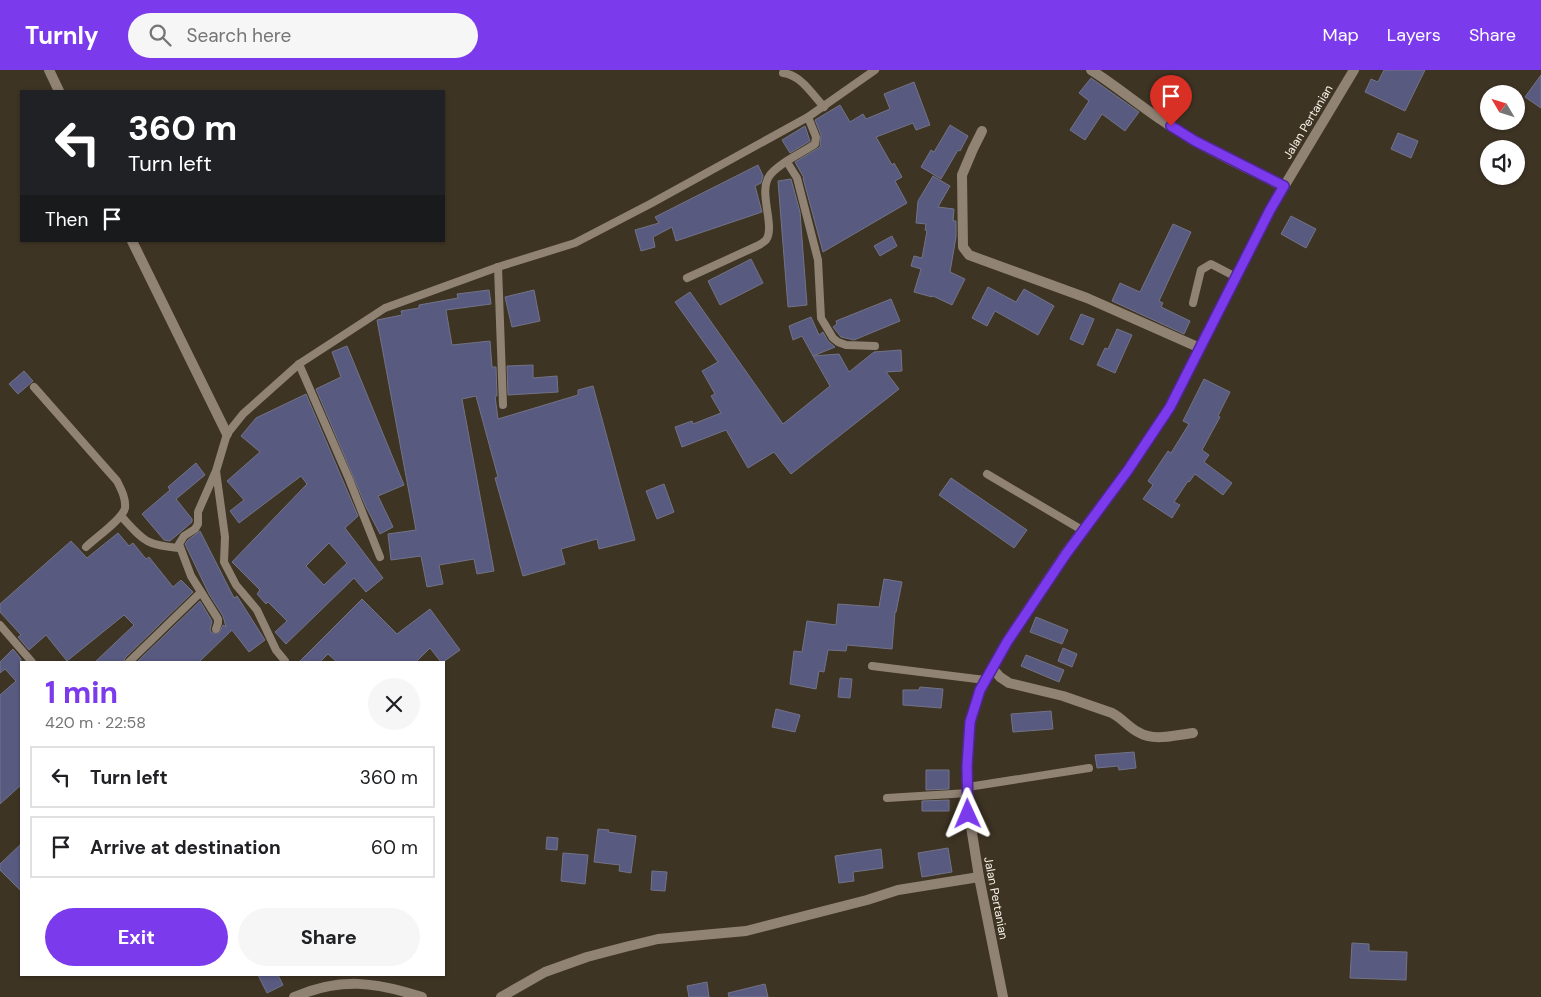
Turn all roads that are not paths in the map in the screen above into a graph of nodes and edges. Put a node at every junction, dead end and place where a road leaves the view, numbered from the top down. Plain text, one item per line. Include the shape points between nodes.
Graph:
1 (48, 70) edge
2 (875, 70) edge
3 (1091, 70) edge
4 (1354, 70) edge
5 (783, 73) dead end
6 (58, 90) edge
7 (824, 107) junction
8 (808, 117) junction
9 (982, 131) dead end
10 (788, 162) junction
11 (1284, 186) junction
12 (132, 242) edge
13 (498, 267) junction
14 (1236, 277) junction
15 (687, 278) dead end
16 (1193, 303) dead end
17 (876, 346) dead end
18 (1200, 348) junction
19 (299, 364) junction
20 (34, 387) dead end
21 (503, 405) dead end
22 (227, 434) junction
23 (216, 471) junction
24 (987, 474) dead end
25 (121, 516) junction
26 (1082, 530) junction
27 (86, 547) dead end
28 (180, 548) junction
29 (380, 557) dead end
30 (201, 592) junction
31 (0, 625) edge
32 (216, 629) dead end
33 (31, 661) edge
34 (130, 661) edge
35 (285, 661) edge
36 (872, 666) dead end
37 (992, 668) junction
38 (986, 680) junction
39 (1193, 733) dead end
40 (1089, 768) dead end
41 (968, 790) junction
42 (887, 798) dead end
43 (978, 877) junction
44 (294, 997) edge
45 (422, 997) edge
46 (501, 997) edge
47 (1003, 997) edge

1 - 6 street
2 - 7 lane
3 - 11 street via 1195,141
4 - 11 street, Jalan Pertanian
5 - 7 lane via 798,78
7 - 8 lane
8 - 10 lane via 816,137 815,144
8 - 13 lane via 575,242
9 - 18 street via 962,175 963,247 969,256 1087,298
10 - 15 lane via 769,175 767,181 765,196 769,232 766,240
10 - 17 lane via 798,178 818,260 821,318 838,342
11 - 14 street, Jalan Pertanian
12 - 22 street
13 - 19 lane via 385,308
13 - 21 lane
14 - 16 lane via 1211,264 1204,267
14 - 18 street, Jalan Pertanian
18 - 26 street, Jalan Pertanian via 1170,407
19 - 22 lane via 243,414
19 - 29 lane via 350,479
20 - 25 lane via 117,481 124,498 125,509
22 - 23 lane
23 - 28 lane via 198,512 198,524 180,541
23 - 35 lane via 225,537 224,562 236,585 257,610 276,650
24 - 26 lane
25 - 27 lane
25 - 28 lane via 143,540 153,545
26 - 37 street, Jalan Pertanian
28 - 30 lane
30 - 32 lane via 218,619
30 - 34 lane
31 - 33 lane
36 - 38 lane
37 - 38 street, Jalan Pertanian
37 - 39 street via 1009,683 1063,696 1112,713 1137,732 1152,738
38 - 41 street, Jalan Pertanian via 970,722
40 - 41 lane
41 - 42 lane
41 - 43 street, Jalan Pertanian via 968,814
43 - 46 street via 898,890 746,931 658,939 587,956 545,972
43 - 47 street, Jalan Pertanian
44 - 45 street via 313,989 362,983

